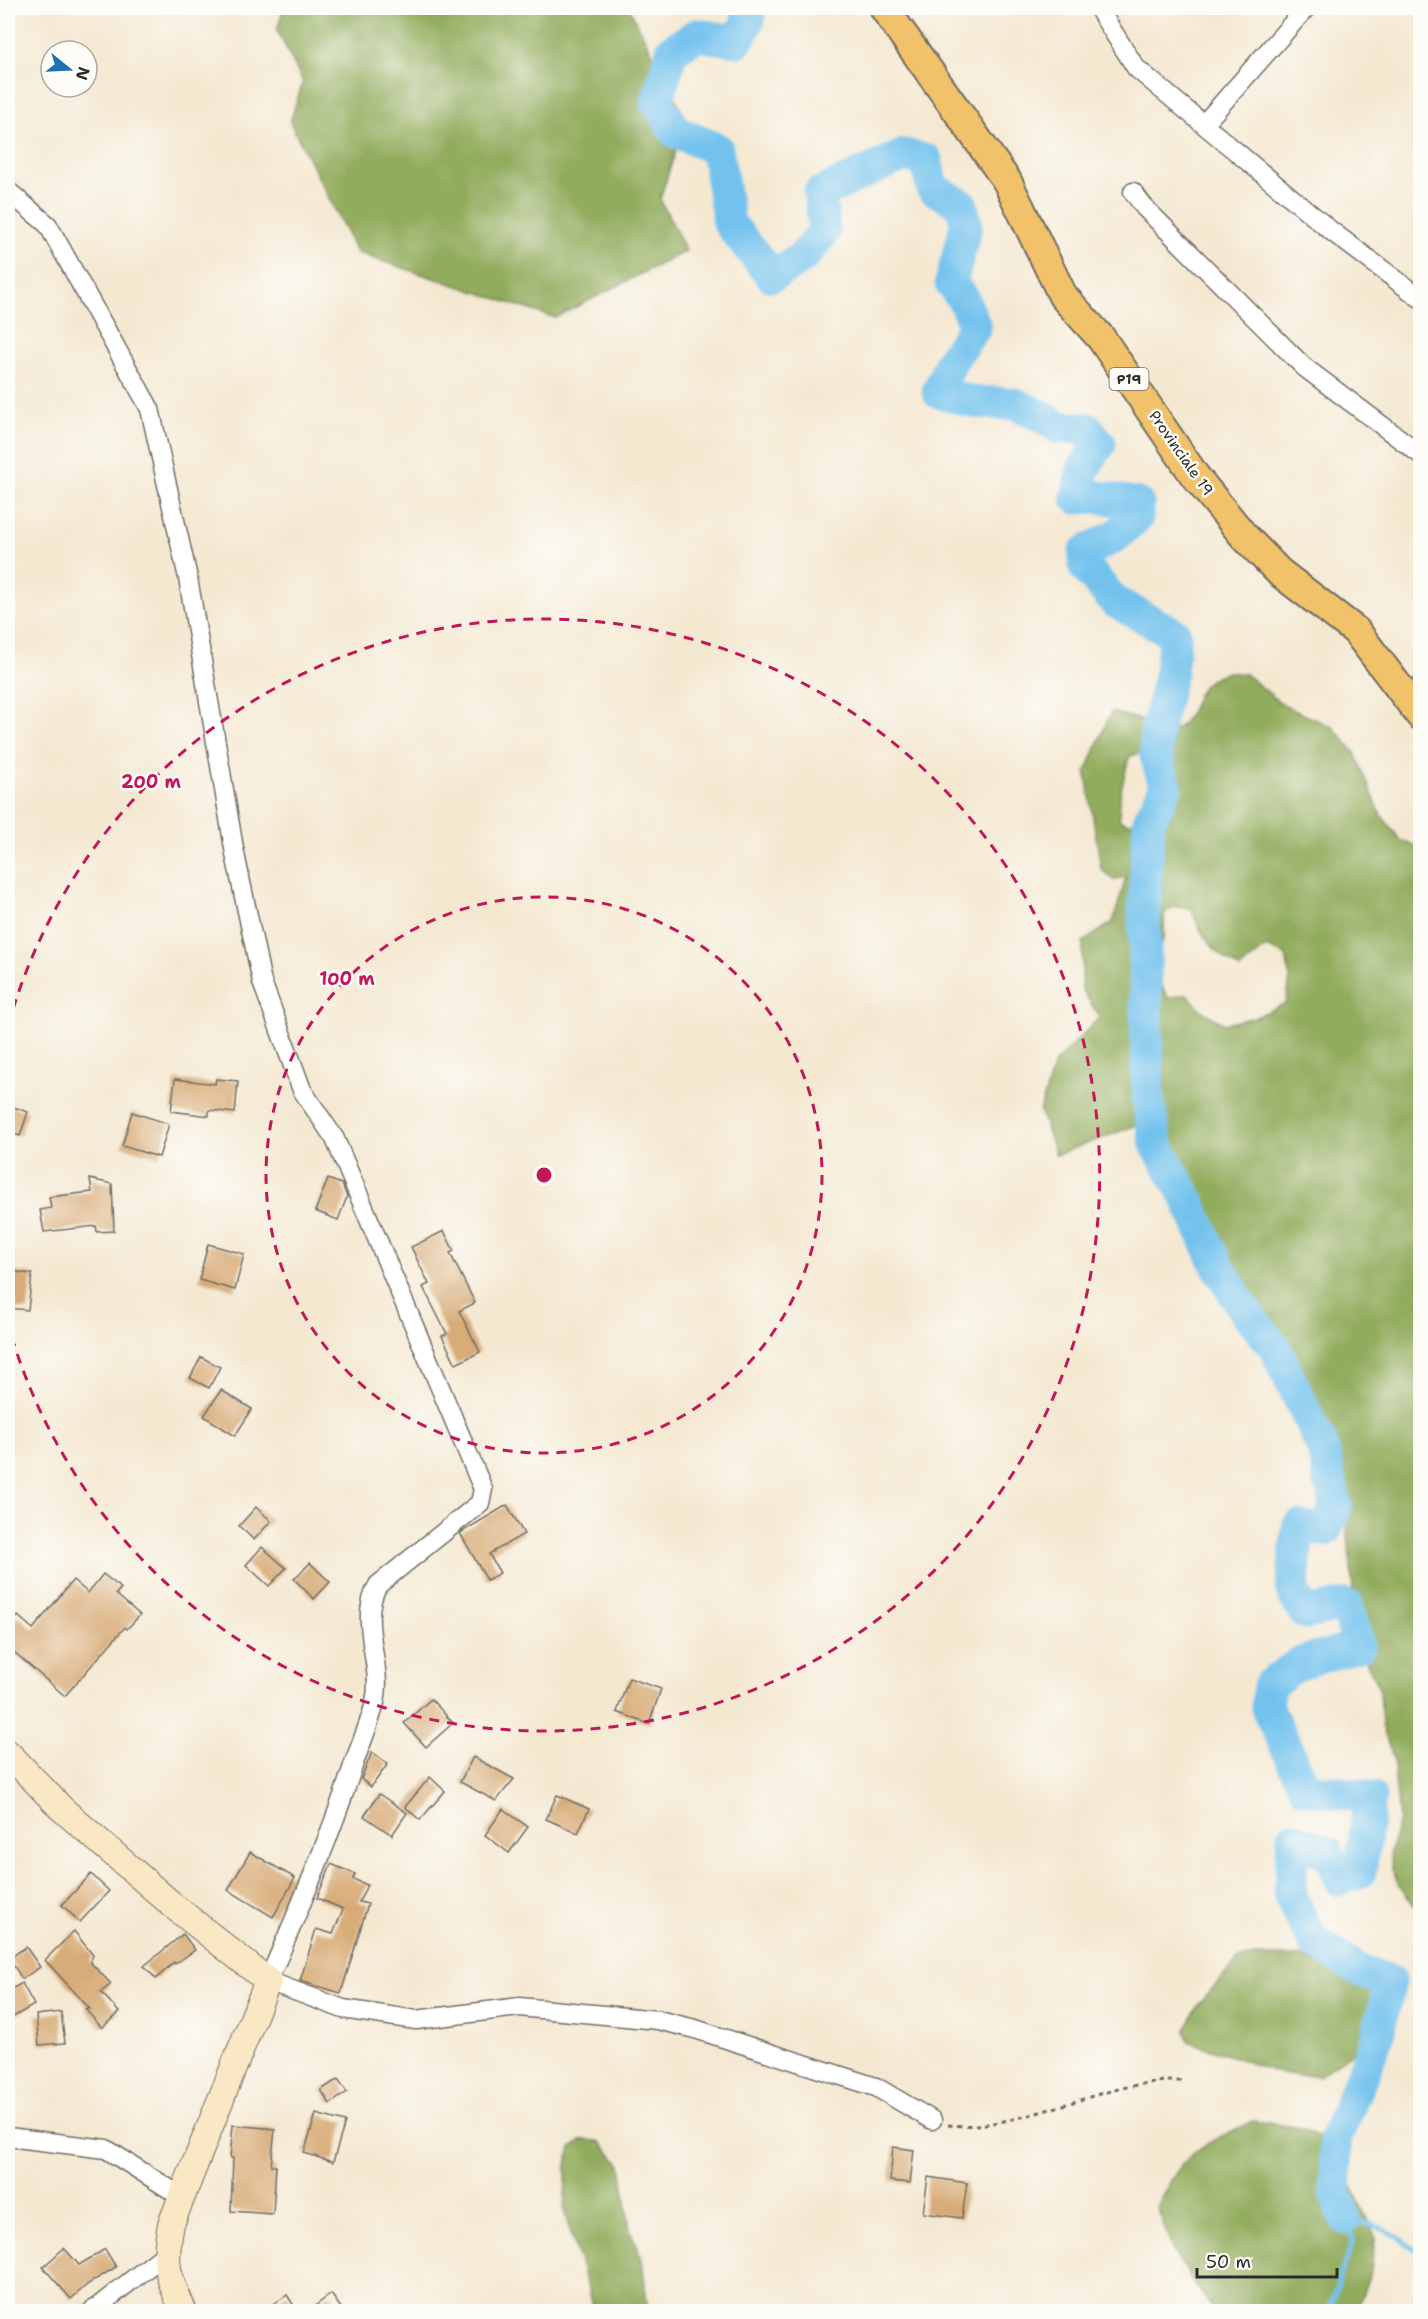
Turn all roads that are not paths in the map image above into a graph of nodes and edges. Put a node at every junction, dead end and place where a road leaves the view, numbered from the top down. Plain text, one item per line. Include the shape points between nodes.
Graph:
1 (884, 8) edge
2 (1098, 8) edge
3 (1306, 8) edge
4 (1203, 124) junction
5 (8, 191) edge
6 (1133, 192) dead end
7 (1420, 298) edge
8 (1420, 454) edge
9 (1420, 715) edge
10 (8, 1753) edge
11 (268, 1981) junction
12 (932, 2120) road end
13 (8, 2136) edge
14 (182, 2197) junction
15 (165, 2254) junction
16 (91, 2312) edge
17 (184, 2312) edge

1 - 9 main road, Provinciale 19 / P19 via 1007,181 1063,296 1101,338 1195,477 1279,572 1356,631
2 - 4 street via 1136,68
3 - 4 street
4 - 7 street via 1330,230
5 - 11 street via 48,225 150,409 188,578 235,854 262,982 302,1090 335,1139 483,1489 480,1503 378,1585 371,1597 375,1702 329,1833
6 - 8 street via 1304,367
10 - 11 street via 62,1809
11 - 12 street via 343,2009 416,2020 519,2007 658,2020 876,2086
11 - 14 street
13 - 14 street via 106,2149
14 - 15 street
15 - 16 street
15 - 17 street via 168,2277

